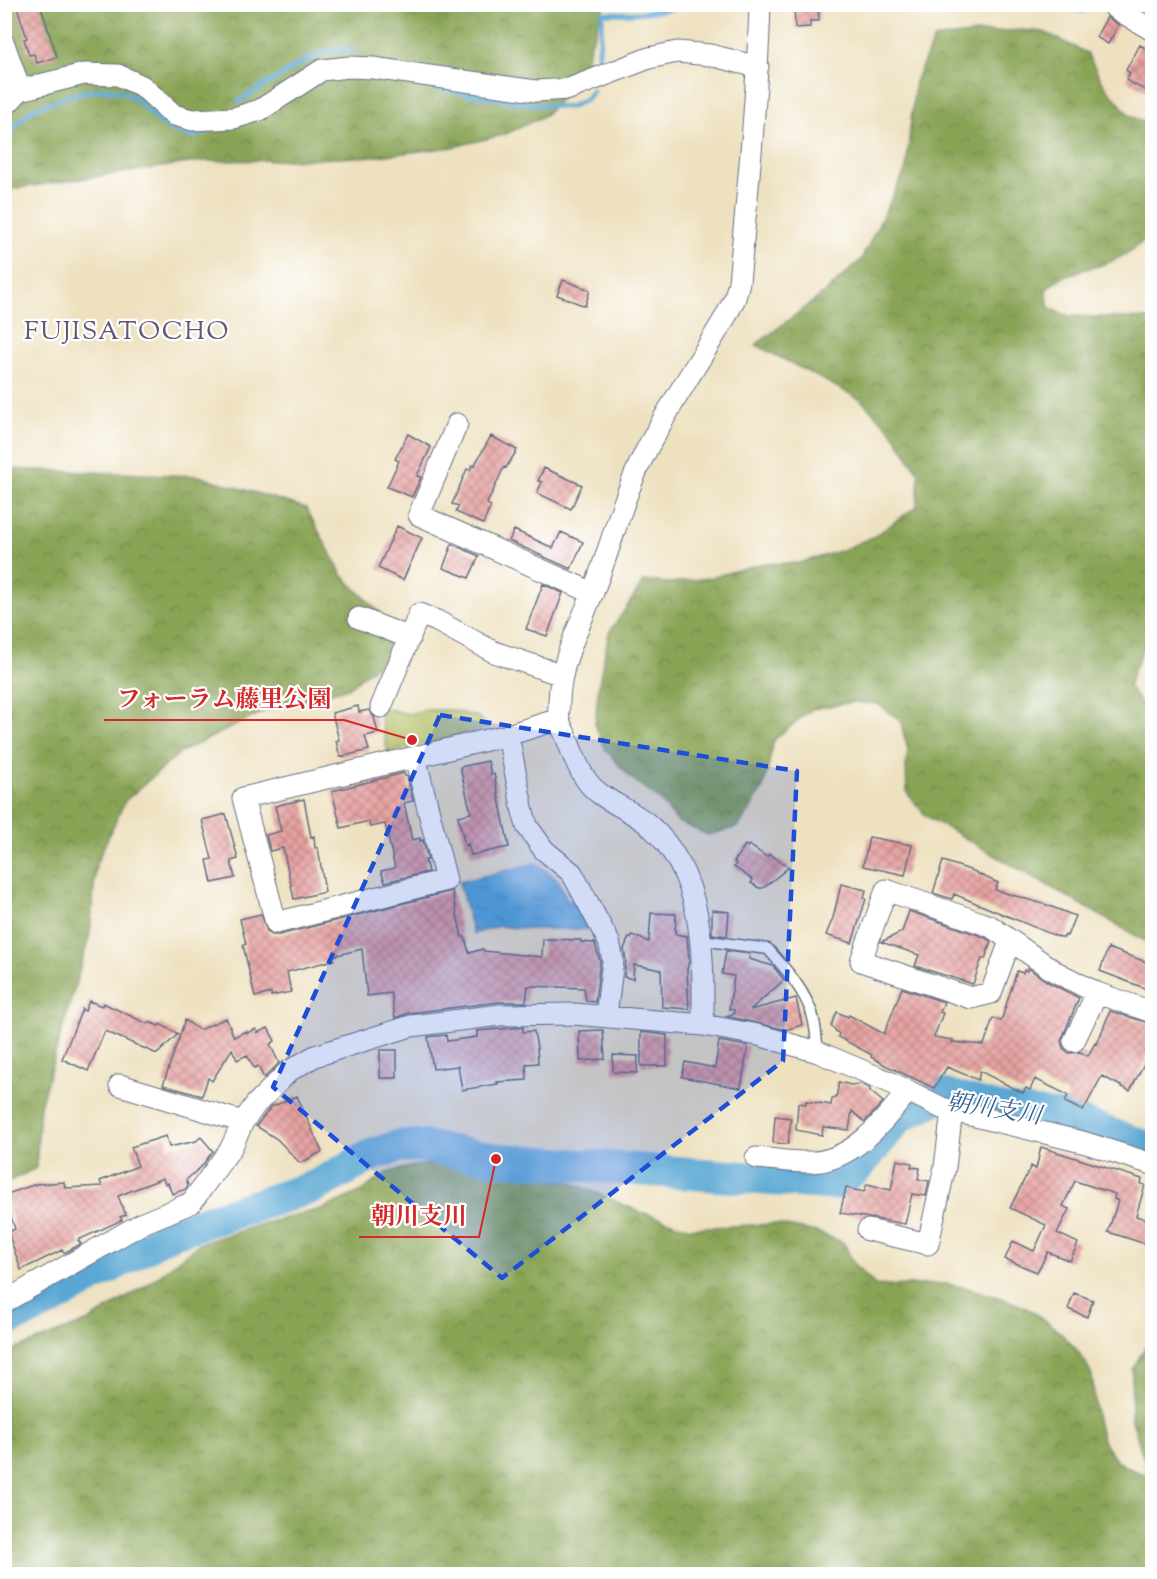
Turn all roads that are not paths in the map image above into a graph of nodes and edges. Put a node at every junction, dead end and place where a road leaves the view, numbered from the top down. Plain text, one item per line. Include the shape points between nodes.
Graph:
1 (760, 4) edge
2 (1116, 4) edge
3 (1152, 30) edge
4 (4, 44) edge
5 (758, 67) junction
6 (20, 90) junction
7 (4, 107) edge
8 (457, 424) dead end
9 (593, 593) junction
10 (359, 618) dead end
11 (410, 638) junction
12 (562, 675) junction
13 (381, 707) dead end
14 (559, 719) junction
15 (507, 735) junction
16 (415, 757) junction
17 (701, 940) junction
18 (1010, 941) junction
19 (1097, 993) junction
20 (1152, 1012) edge
21 (606, 1017) junction
22 (703, 1025) junction
23 (1074, 1041) dead end
24 (818, 1052) junction
25 (120, 1085) dead end
26 (914, 1094) junction
27 (947, 1110) junction
28 (243, 1122) junction
29 (756, 1158) dead end
30 (1152, 1164) edge
31 (868, 1230) dead end
32 (4, 1302) edge

1 - 5 street
2 - 3 street via 1115,8
4 - 6 street
5 - 6 street via 710,55 677,52 649,58 569,88 536,91 349,67 322,70 260,110 234,118 192,120 174,115 142,86 118,75 84,74
5 - 9 street via 735,298 640,464
6 - 7 street
8 - 9 street via 419,514
9 - 12 street via 574,634
10 - 11 street
11 - 12 street via 419,614 494,652
11 - 13 street
12 - 14 street
14 - 15 street
14 - 17 street via 572,756 589,784 648,824 677,859 696,905
15 - 16 street
15 - 21 street via 527,826 544,850 573,873 609,942 613,960
16 - 16 street via 446,880 276,923 243,798
17 - 22 street
17 - 24 lane via 768,949 809,1005
18 - 18 street via 990,926 886,890 861,961 970,998 991,993
18 - 19 street via 1054,971
19 - 20 street
19 - 23 street
21 - 22 street
21 - 28 street via 500,1015 411,1026 315,1056 289,1071
22 - 24 street
24 - 26 street
25 - 28 street
26 - 27 street
26 - 29 street via 844,1154 812,1162
27 - 30 street via 1086,1143
27 - 31 street via 945,1167 928,1244
28 - 32 street via 231,1148 191,1203 133,1228

